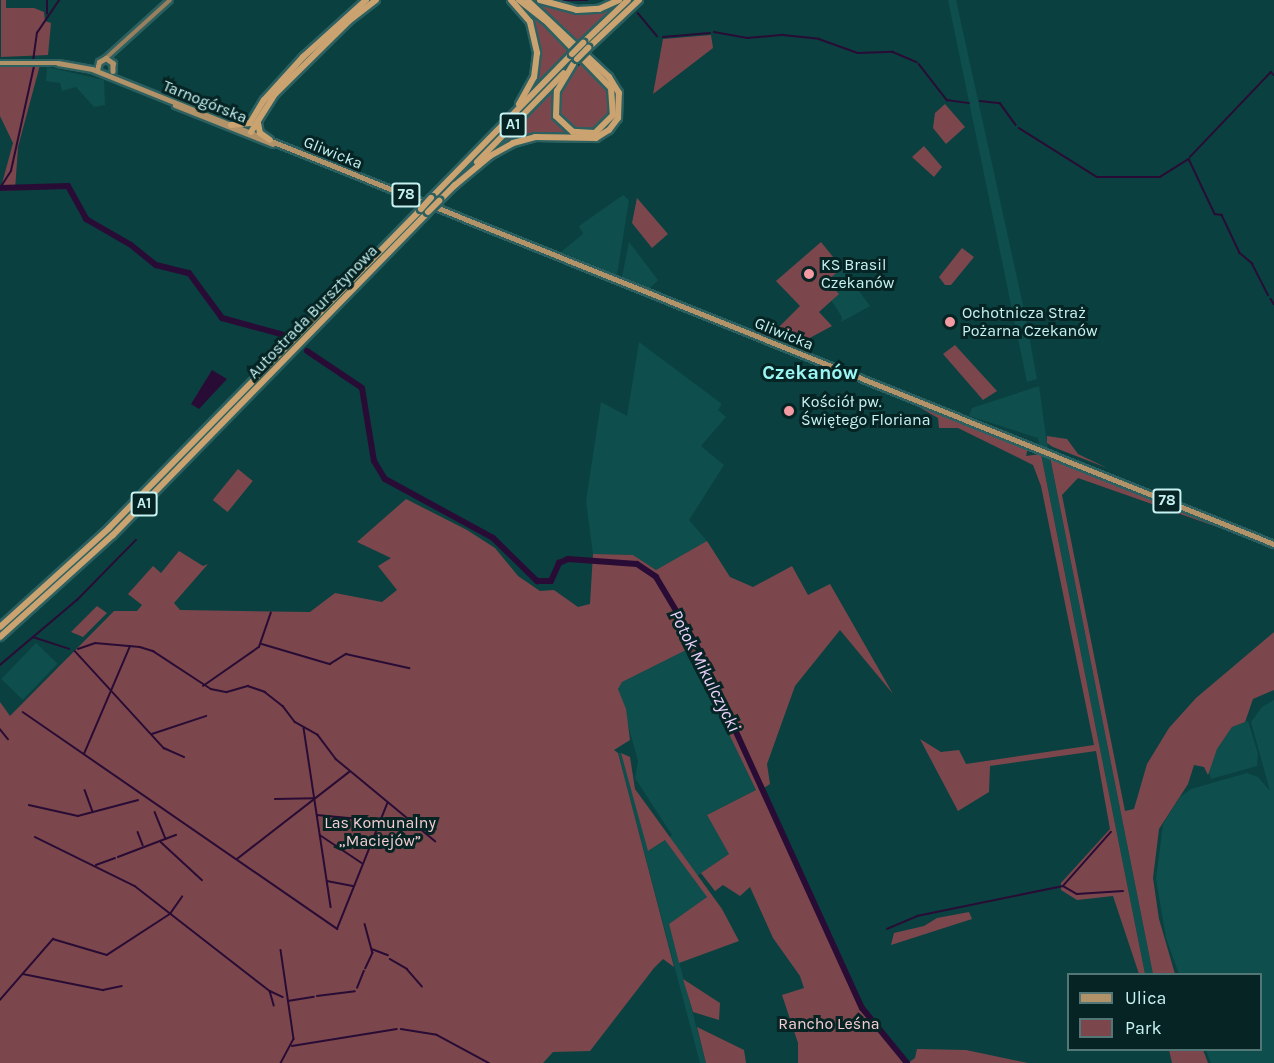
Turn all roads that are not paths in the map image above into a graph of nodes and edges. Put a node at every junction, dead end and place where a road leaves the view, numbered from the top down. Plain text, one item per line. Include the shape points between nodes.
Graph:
1 (170, 0) edge
2 (366, 0) edge
3 (376, 0) edge
4 (511, 0) edge
5 (519, 0) edge
6 (527, 0) edge
7 (540, 0) edge
8 (619, 0) edge
9 (628, 0) edge
10 (639, 0) edge
11 (586, 46) junction
12 (116, 48) junction
13 (105, 58) junction
14 (574, 59) junction
15 (112, 62) junction
16 (0, 63) edge
17 (97, 68) junction
18 (111, 73) junction
19 (151, 93) junction
20 (257, 118) junction
21 (504, 124) junction
22 (231, 125) junction
23 (250, 134) junction
24 (270, 140) junction
25 (285, 147) junction
26 (454, 186) junction
27 (1274, 544) edge
28 (0, 627) edge
29 (0, 637) edge

1 - 12 street
2 - 20 highway via 303,57 264,100
3 - 20 highway via 348,21 275,94
4 - 21 highway via 534,31 537,64 529,88
5 - 14 highway via 545,20 611,88 613,115 595,133 573,132 556,116 556,91
6 - 26 highway via 609,77 619,93 618,118 596,138 536,137 513,143 490,156
7 - 8 highway via 577,10 599,9
9 - 11 highway, Autostrada Bursztynowa / A1
10 - 11 highway, Autostrada Bursztynowa / A1
11 - 14 highway, Autostrada Bursztynowa / A1, bridge
12 - 13 street
12 - 15 street
13 - 15 main road
13 - 17 main road
14 - 21 highway, Autostrada Bursztynowa / A1
14 - 26 highway, Autostrada Bursztynowa / A1
15 - 18 main road
16 - 17 main road
17 - 18 main road, 78
18 - 19 main road, Tarnogórska / 78
19 - 22 main road, Tarnogórska / 78
19 - 23 main road, Tarnogórska / 78
20 - 22 highway via 246,126
20 - 23 highway
20 - 24 highway via 259,130
21 - 28 highway, Autostrada Bursztynowa / A1, bridge via 109,528
22 - 23 main road, Tarnogórska / 78
23 - 24 main road, Gliwicka / 78
23 - 25 main road, Gliwicka / 78
24 - 25 main road, Gliwicka / 78
25 - 27 main road, Gliwicka / 78
26 - 29 highway, Autostrada Bursztynowa / A1, bridge via 113,535

